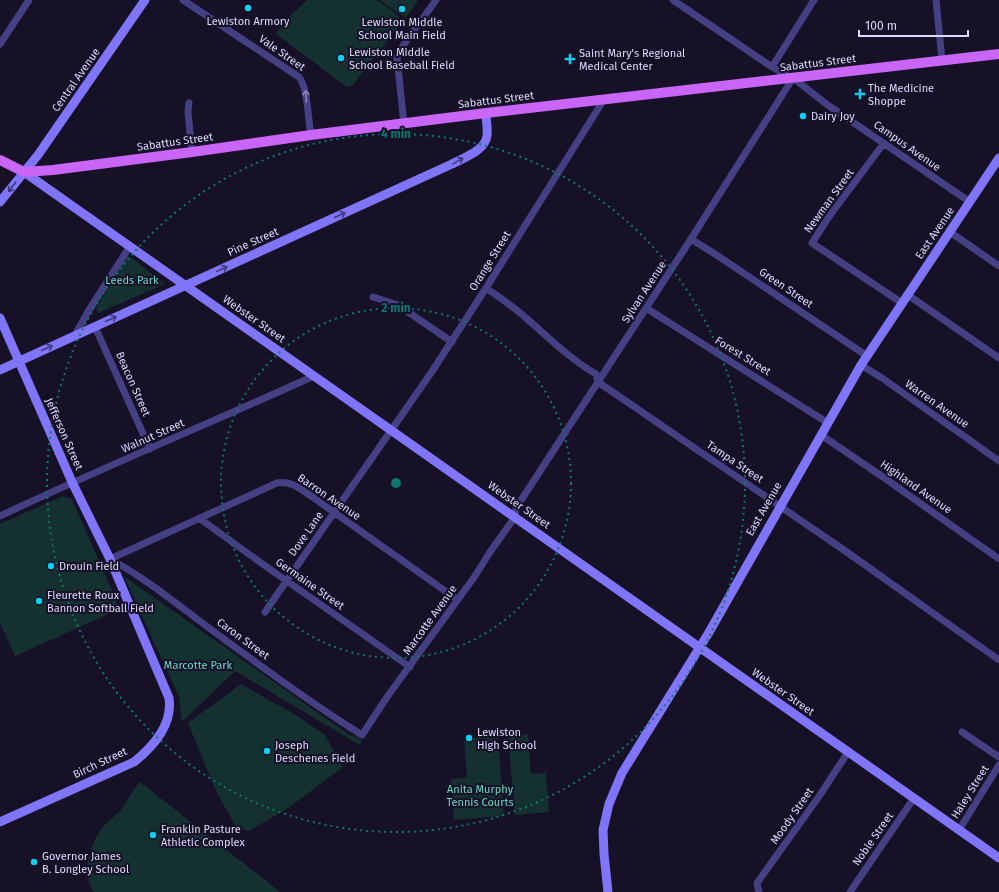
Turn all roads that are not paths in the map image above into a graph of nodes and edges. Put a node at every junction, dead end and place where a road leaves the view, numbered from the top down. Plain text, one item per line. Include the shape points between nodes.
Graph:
1 (30, 0) edge
2 (146, 0) edge
3 (184, 0) edge
4 (436, 0) edge
5 (673, 0) edge
6 (814, 0) edge
7 (936, 0) edge
8 (0, 44) edge
9 (999, 54) edge
10 (942, 60) junction
11 (772, 67) junction
12 (793, 78) junction
13 (603, 101) junction
14 (188, 103) dead end
15 (486, 113) junction
16 (404, 124) junction
17 (311, 135) junction
18 (884, 143) junction
19 (192, 152) junction
20 (999, 158) edge
21 (0, 160) edge
22 (996, 170) edge
23 (24, 172) junction
24 (0, 202) edge
25 (970, 202) junction
26 (950, 232) junction
27 (692, 240) junction
28 (130, 246) junction
29 (999, 266) edge
30 (186, 285) junction
31 (486, 288) junction
32 (908, 295) junction
33 (373, 297) dead end
34 (902, 303) junction
35 (646, 308) junction
36 (0, 318) edge
37 (95, 327) junction
38 (76, 336) junction
39 (452, 342) junction
40 (867, 356) junction
41 (999, 358) edge
42 (19, 361) junction
43 (861, 365) junction
44 (0, 370) edge
45 (314, 376) junction
46 (598, 382) junction
47 (828, 423) junction
48 (392, 430) junction
49 (821, 435) junction
50 (150, 449) junction
51 (999, 461) edge
52 (72, 482) junction
53 (780, 506) junction
54 (334, 513) junction
55 (0, 516) edge
56 (515, 517) junction
57 (199, 518) junction
58 (110, 559) junction
59 (999, 559) edge
60 (287, 581) junction
61 (458, 600) junction
62 (265, 612) dead end
63 (699, 648) junction
64 (999, 660) edge
65 (410, 667) junction
66 (962, 732) dead end
67 (362, 735) joint
68 (848, 752) junction
69 (999, 757) edge
70 (999, 765) edge
71 (914, 798) junction
72 (0, 822) edge
73 (959, 830) junction
74 (999, 858) edge
75 (608, 892) edge
76 (759, 892) edge
77 (850, 892) edge

1 - 8 street
2 - 23 street, Central Avenue
17 -> 3 street, Vale Street via 305,89 299,77
4 - 16 street via 397,58
5 - 11 street, Campus Avenue
6 - 11 street
7 - 10 street
9 - 10 main road, Sabattus Street
10 - 12 main road, Sabattus Street
11 - 12 street, Campus Avenue
12 - 13 main road, Sabattus Street
12 - 18 street, Campus Avenue
12 - 27 street, Sylvan Avenue
13 - 15 main road, Sabattus Street
13 - 31 street, Orange Street
14 - 19 street
15 - 16 main road, Sabattus Street
30 -> 15 street, Pine Street via 475,151 484,144 487,137
16 - 17 main road, Sabattus Street
17 - 19 main road, Sabattus Street
18 - 25 street, Campus Avenue
18 - 34 street, Newman Street via 812,243
19 - 23 main road, Sabattus Street
20 - 22 street, East Avenue
21 - 23 main road
22 - 25 street, East Avenue
23 -> 24 street, Central Avenue
23 - 28 street, Webster Street
25 - 26 street, East Avenue
26 - 29 street
26 - 32 street, East Avenue
27 - 35 street, Sylvan Avenue
27 - 40 street, Green Street
28 - 30 street, Webster Street
28 - 38 street
37 -> 30 street, Pine Street
30 - 45 street, Webster Street
31 - 39 street, Orange Street
31 - 46 street, Tampa Street via 525,317 564,352 596,374
32 - 34 street, East Avenue
32 - 41 street
33 - 39 street via 398,305
34 - 40 street, East Avenue
35 - 46 street, Sylvan Avenue
35 - 47 street, Forest Street
36 - 42 street, Jefferson Street
37 - 38 street, Pine Street
37 - 50 street, Beacon Street
42 -> 38 street, Pine Street
39 - 48 street, Orange Street
40 - 43 street, East Avenue
42 - 44 street, Pine Street
42 - 52 street, Jefferson Street
43 - 47 street, East Avenue
43 - 51 street, Warren Avenue
45 - 48 street, Webster Street
45 - 50 street, Walnut Street
46 - 53 street, Tampa Street
46 - 56 street, Sylvan Avenue via 516,508
47 - 49 street, East Avenue
48 - 54 street, Dove Lane
48 - 56 street, Webster Street
49 - 53 street, East Avenue
49 - 59 street, Highland Avenue
50 - 52 street, Walnut Street
52 - 55 street, Walnut Street
52 - 58 street, Jefferson Street
53 - 63 street, East Avenue
53 - 64 street, Tampa Street
54 - 57 street, Barron Avenue via 292,483 284,482
54 - 60 street, Dove Lane
54 - 61 street, Barron Avenue
56 - 61 street, Marcotte Avenue
56 - 63 street, Webster Street
57 - 58 street, Barron Avenue
57 - 60 street, Germaine Street
58 - 67 street, Caron Street
58 - 72 street, Birch Street via 169,698 170,716 156,742 134,762
60 - 62 street, Dove Lane
60 - 65 street, Germaine Street
61 - 65 street, Marcotte Avenue
63 - 68 street, Webster Street
63 - 75 street, East Avenue via 634,752 613,792 603,830
65 - 67 street, Marcotte Avenue
66 - 69 street
68 - 71 street, Webster Street
68 - 76 street, Moody Street via 820,796 757,883
70 - 73 street, Haley Street
71 - 73 street, Webster Street
71 - 77 street, Noble Street
73 - 74 street, Webster Street

